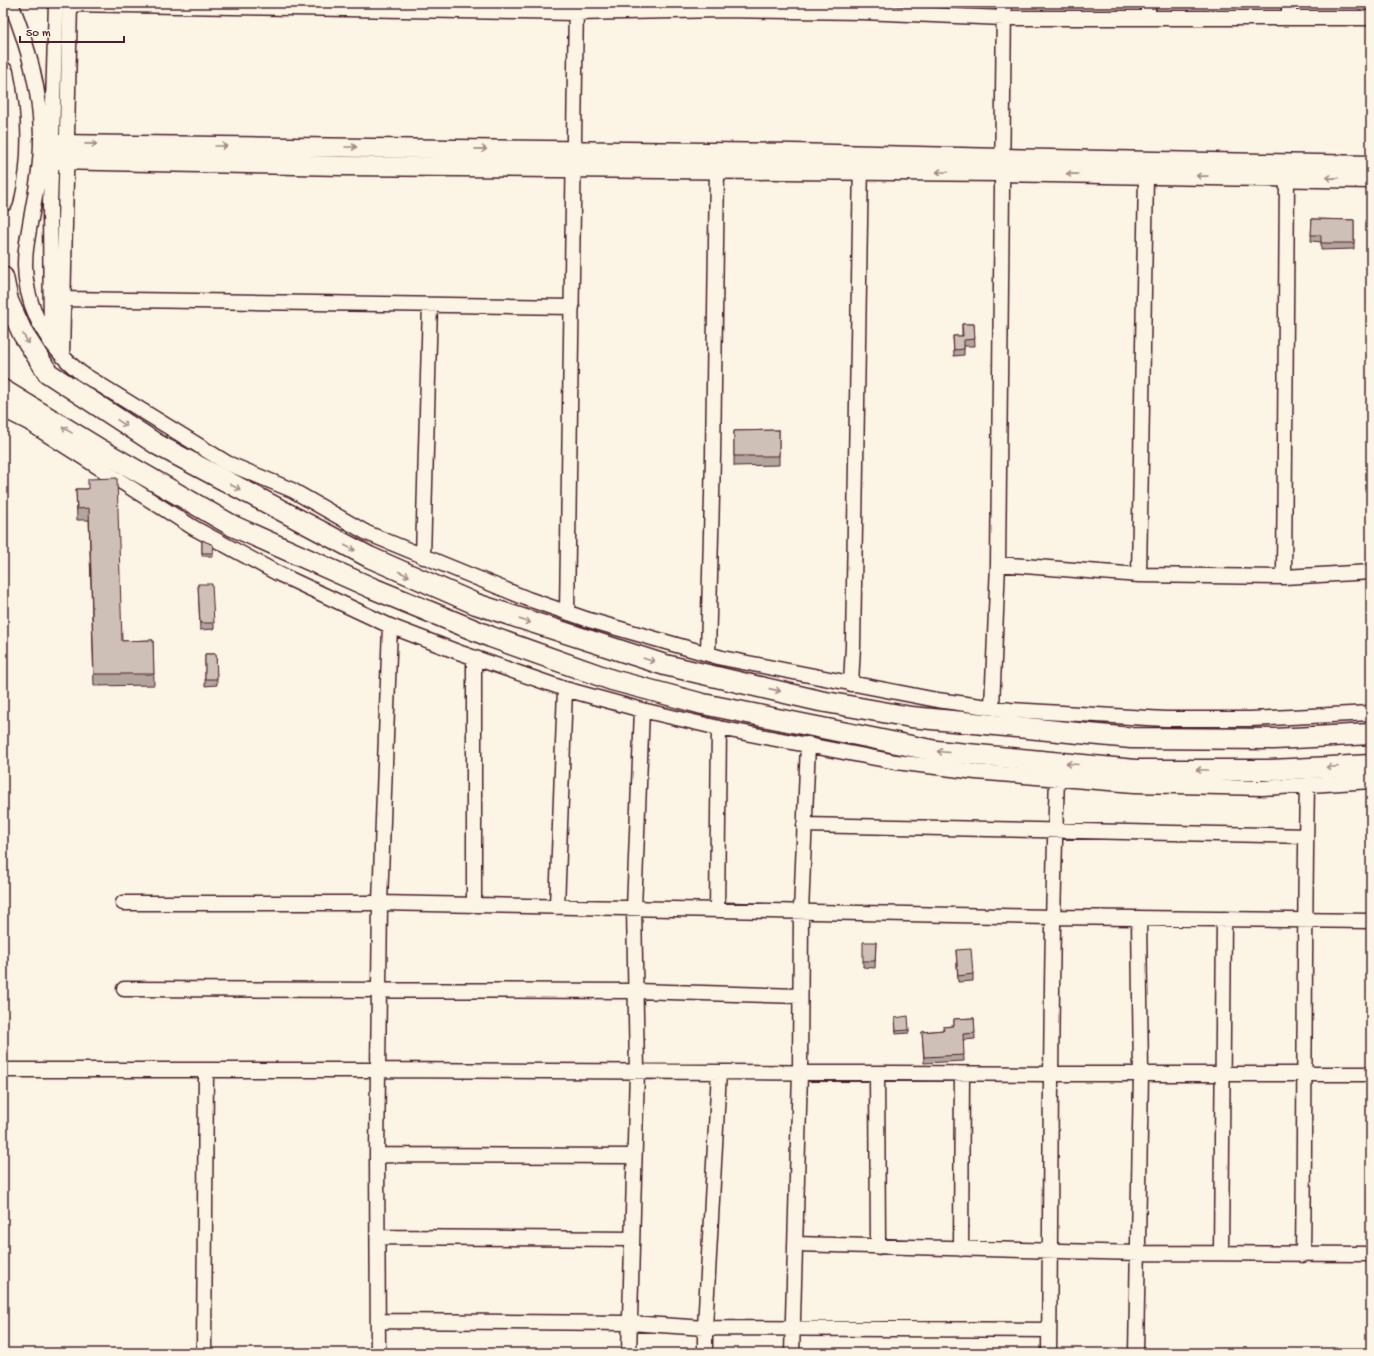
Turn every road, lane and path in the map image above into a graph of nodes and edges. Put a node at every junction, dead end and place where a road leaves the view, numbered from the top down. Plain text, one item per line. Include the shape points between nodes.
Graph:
1 (11, 3) edge
2 (65, 3) edge
3 (1004, 3) edge
4 (1148, 3) edge
5 (1289, 3) edge
6 (213, 5) edge
7 (721, 6) edge
8 (862, 7) edge
9 (576, 8) edge
10 (1004, 18) junction
11 (1148, 18) junction
12 (1289, 18) junction
13 (1371, 18) edge
14 (3, 72) edge
15 (575, 151) junction
16 (60, 152) junction
17 (861, 163) junction
18 (1371, 164) edge
19 (1002, 165) junction
20 (575, 168) junction
21 (716, 171) junction
22 (1146, 176) junction
23 (1287, 177) junction
24 (1371, 179) edge
25 (3, 201) edge
26 (3, 277) edge
27 (64, 299) junction
28 (430, 305) junction
29 (572, 307) junction
30 (9, 316) edge
31 (51, 342) junction
32 (62, 356) junction
33 (3, 390) edge
34 (3, 410) edge
35 (423, 557) junction
36 (998, 564) junction
37 (1371, 572) edge
38 (1139, 575) junction
39 (1284, 577) junction
40 (567, 612) junction
41 (390, 626) junction
42 (708, 654) junction
43 (474, 658) junction
44 (851, 684) junction
45 (565, 689) junction
46 (992, 707) junction
47 (642, 710) junction
48 (1371, 713) edge
49 (719, 728) junction
50 (1371, 734) edge
51 (808, 744) junction
52 (1371, 765) edge
53 (1057, 778) junction
54 (1371, 781) edge
55 (1307, 785) junction
56 (804, 825) junction
57 (1055, 831) junction
58 (1306, 836) junction
59 (123, 903) dead end
60 (380, 903) junction
61 (474, 905) junction
62 (558, 907) junction
63 (634, 908) junction
64 (717, 910) junction
65 (801, 912) junction
66 (1052, 917) junction
67 (1139, 918) junction
68 (1224, 919) junction
69 (1305, 920) junction
70 (1371, 921) edge
71 (124, 989) dead end
72 (379, 990) junction
73 (636, 991) junction
74 (800, 996) junction
75 (3, 1070) edge
76 (206, 1070) junction
77 (378, 1070) junction
78 (637, 1071) junction
79 (718, 1072) junction
80 (800, 1072) junction
81 (877, 1073) junction
82 (962, 1074) junction
83 (1052, 1074) junction
84 (1141, 1074) junction
85 (1223, 1074) junction
86 (1306, 1074) junction
87 (1371, 1074) edge
88 (377, 1155) junction
89 (634, 1156) junction
90 (379, 1237) junction
91 (632, 1239) junction
92 (795, 1244) junction
93 (878, 1247) junction
94 (961, 1249) junction
95 (1050, 1252) junction
96 (1139, 1253) junction
97 (1221, 1253) junction
98 (1371, 1254) edge
99 (1303, 1255) junction
100 (378, 1321) junction
101 (630, 1323) junction
102 (792, 1327) junction
103 (705, 1328) junction
104 (1049, 1330) junction
105 (204, 1353) edge
106 (378, 1353) edge
107 (629, 1353) edge
108 (705, 1353) edge
109 (792, 1353) edge
110 (1049, 1353) edge
111 (1136, 1353) edge

1 - 31 street via 24,36 36,83 41,136 26,250 26,272 30,298 37,318
2 - 6 street
2 - 16 street
3 - 10 street
4 - 11 street
5 - 12 street
6 - 9 street
7 - 8 street
7 - 9 street
8 - 10 street
9 - 15 street
10 - 11 street
10 - 19 street
11 - 12 street
12 - 13 street
14 - 25 main road via 12,139 9,177
16 -> 15 street
15 - 17 street
15 - 20 street
16 - 20 street
16 - 27 street
16 - 31 street
17 - 19 street
17 - 21 street
17 - 44 street
18 - 19 street
22 -> 19 street
19 - 36 street
20 - 21 street
20 - 29 street
21 - 42 street
23 -> 22 street
22 - 38 street
24 -> 23 street
23 - 39 street
26 - 30 main road
27 - 28 street
27 - 32 street
28 - 29 street
28 - 35 street
29 - 40 street
30 -> 50 main road via 48,373 158,445 319,532 434,587 476,604 665,665 813,699 911,717 1131,738 1274,739
31 - 32 street
32 - 35 street via 81,373 226,463 292,490 367,533
52 -> 33 main road via 1271,770 1135,770 936,751 703,704 612,680 491,637 372,588 233,526
34 - 41 street via 29,423 194,528 277,573
35 - 40 street
36 - 38 street
36 - 46 street
37 - 39 street
38 - 39 street
40 - 42 street
41 - 43 street
41 - 60 street
42 - 44 street
43 - 45 street
43 - 61 street
44 - 46 street
45 - 47 street
45 - 62 street
46 - 48 street via 1074,715 1165,719 1264,719
47 - 49 street
47 - 63 street
49 - 51 street
49 - 64 street
51 - 53 street via 896,762 976,772
51 - 56 street
53 - 55 street via 1186,786 1263,788
53 - 57 street
54 - 55 street
55 - 58 street
56 - 57 street
56 - 65 street
57 - 58 street
57 - 66 street
58 - 69 street
59 - 60 street
60 - 61 street
60 - 72 street
61 - 62 street
62 - 63 street
63 - 64 street
63 - 73 street
64 - 65 street
65 - 66 street
65 - 74 street
66 - 67 street
66 - 83 street
67 - 68 street
67 - 84 street
68 - 69 street
68 - 85 street
69 - 70 street
69 - 86 street
71 - 72 street
72 - 73 street
72 - 77 street
73 - 74 street
73 - 78 street
74 - 80 street
75 - 76 street
76 - 77 street
76 - 105 street
77 - 78 street
77 - 88 street
78 - 79 street
78 - 89 street
79 - 80 street
79 - 103 street
80 - 81 street
80 - 92 street
81 - 82 street
81 - 93 street
82 - 83 street
82 - 94 street
83 - 84 street
83 - 95 street
84 - 85 street
84 - 96 street
85 - 86 street
85 - 97 street
86 - 87 street
86 - 99 street
88 - 89 street
88 - 90 street
89 - 91 street
90 - 91 street
90 - 100 street
91 - 101 street
92 - 93 street
92 - 102 street
93 - 94 street
94 - 95 street
95 - 96 street
95 - 104 street
96 - 97 street
96 - 111 street
97 - 99 street
98 - 99 street
100 - 101 street
100 - 106 street
101 - 103 street
101 - 107 street
102 - 103 street
102 - 104 street
102 - 109 street
103 - 108 street
104 - 110 street

